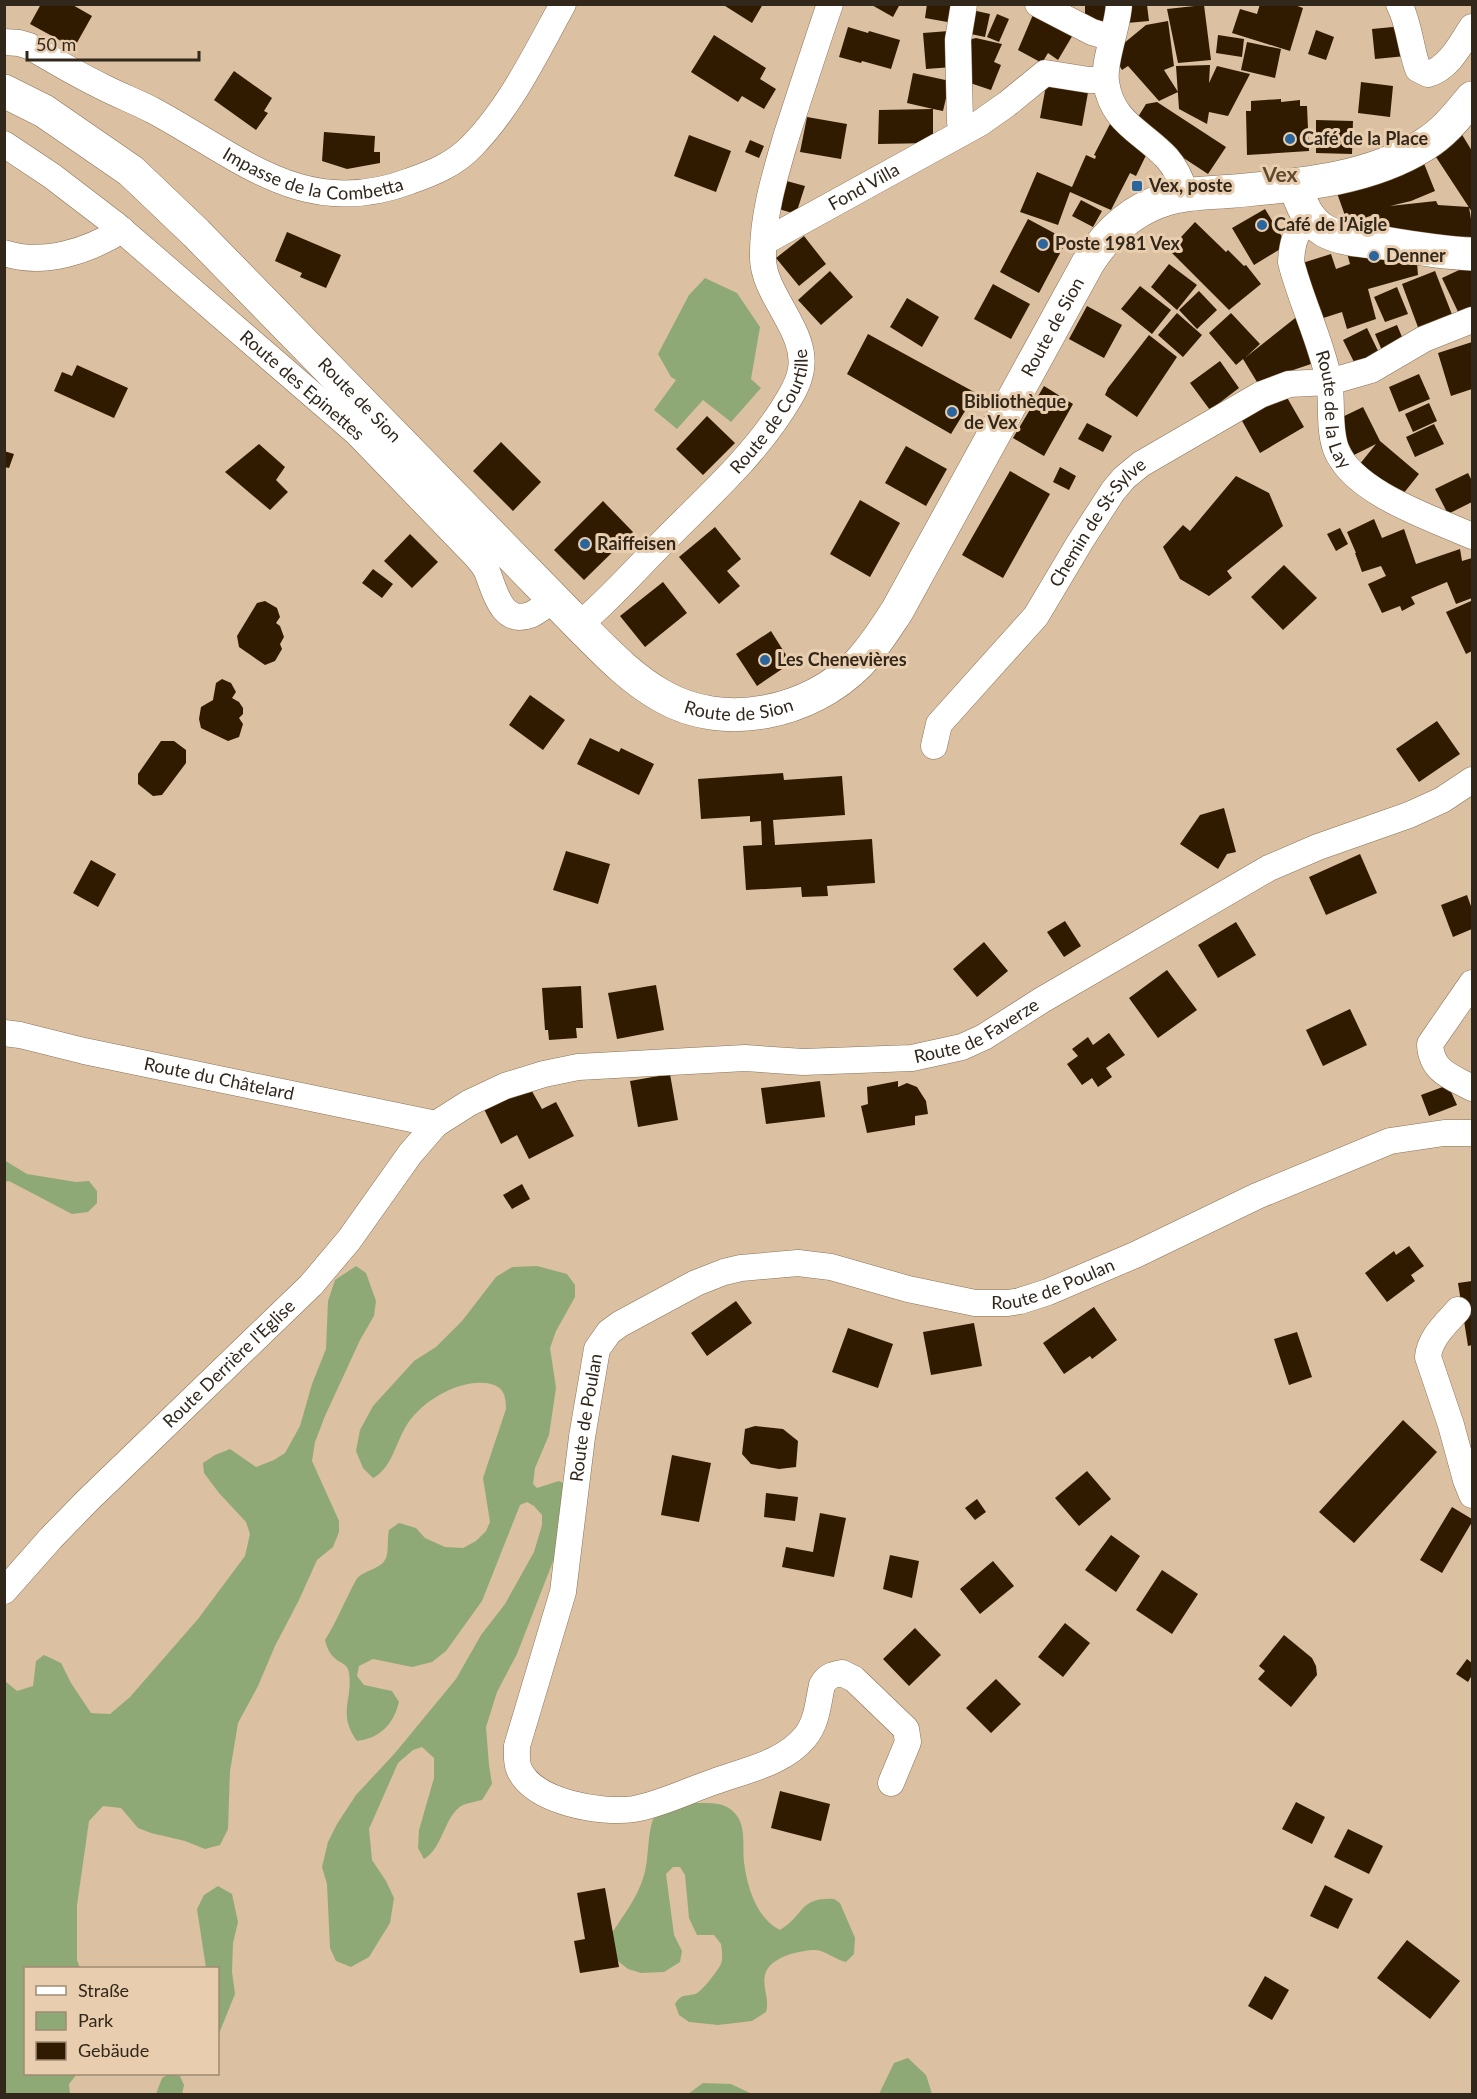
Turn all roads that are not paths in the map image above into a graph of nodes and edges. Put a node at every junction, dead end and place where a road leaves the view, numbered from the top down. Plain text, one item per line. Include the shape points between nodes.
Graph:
1 (563, 4) edge
2 (830, 4) edge
3 (964, 4) edge
4 (1038, 4) edge
5 (1119, 4) edge
6 (1399, 4) edge
7 (1473, 27) edge
8 (1112, 38) junction
9 (4, 42) edge
10 (4, 68) edge
11 (1106, 80) junction
12 (4, 91) edge
13 (1473, 98) edge
14 (964, 131) junction
15 (4, 144) edge
16 (131, 171) junction
17 (1295, 185) junction
18 (1186, 195) junction
19 (1309, 217) junction
20 (122, 230) junction
21 (764, 242) junction
22 (4, 253) edge
23 (1473, 254) edge
24 (1473, 320) edge
25 (1329, 382) junction
26 (1473, 536) edge
27 (554, 600) junction
28 (579, 626) junction
29 (934, 746) dead end
30 (1473, 780) edge
31 (1473, 983) edge
32 (4, 1032) edge
33 (1473, 1088) edge
34 (436, 1124) junction
35 (1473, 1133) edge
36 (1458, 1310) dead end
37 (1473, 1495) edge
38 (4, 1591) edge
39 (891, 1783) dead end

1 - 9 street, Impasse de la Combetta via 524,76 472,146 438,171 397,186 361,193 329,195 270,178 29,46
2 - 21 street, Route de Courtille via 772,184
3 - 14 street via 958,40 960,122
4 - 8 street
5 - 8 street
6 - 7 street via 1414,57 1419,69 1428,74 1447,63
8 - 11 street
10 - 16 main road, Route de Sion via 55,97 99,133
11 - 14 street, Fond Villa via 1045,73 994,114
11 - 18 street via 1112,107 1168,159
12 - 16 main road, Route de Sion via 44,111
13 - 17 main road, Route de Sion via 1425,145 1388,163 1344,177
14 - 21 street, Fond Villa
15 - 20 street, Route des Epinettes
16 - 27 main road, Route de Sion
17 - 18 main road, Route de Sion
17 - 19 main road
18 - 28 main road, Route de Sion via 1146,207 1100,244 897,611 872,648 839,680 813,696 776,709 737,714 696,710 641,684
19 - 23 main road via 1332,234
19 - 25 street, Route de la Lay via 1298,228 1291,262
20 - 22 street via 93,246 57,255 26,257
20 - 27 street, Route des Epinettes via 357,433 476,555 488,574 496,600 506,610 527,616
21 - 28 street, Route de Courtille via 767,277 801,355 801,373 792,394 769,430 741,462
24 - 25 street, Chemin de St-Sylve via 1424,339 1371,370
25 - 26 street, Route de la Lay via 1334,441 1354,476 1389,499
25 - 29 street, Chemin de St-Sylve via 1290,384 1260,395 1124,478 1085,533 1036,616 939,724
27 - 28 main road, Route de Sion
30 - 34 street, Route de Faverze via 1410,815 1269,868 962,1047 912,1058 803,1062 734,1059 578,1067 505,1086
31 - 33 street via 1430,1044 1430,1055 1436,1067
32 - 34 street, Route du Châtelard
34 - 38 street, Route Derrière l'Eglise via 312,1285 87,1501
35 - 39 street, Route de Poulan via 1390,1141 1257,1196 1136,1255 1020,1301 975,1303 831,1267 798,1263 724,1272 696,1283 609,1332 597,1348 563,1592 517,1746 519,1768 528,1783 552,1797 584,1807 623,1810 657,1803 790,1751 811,1729 825,1679 842,1673 854,1679 906,1730 908,1742
36 - 37 street via 1435,1337 1428,1357

